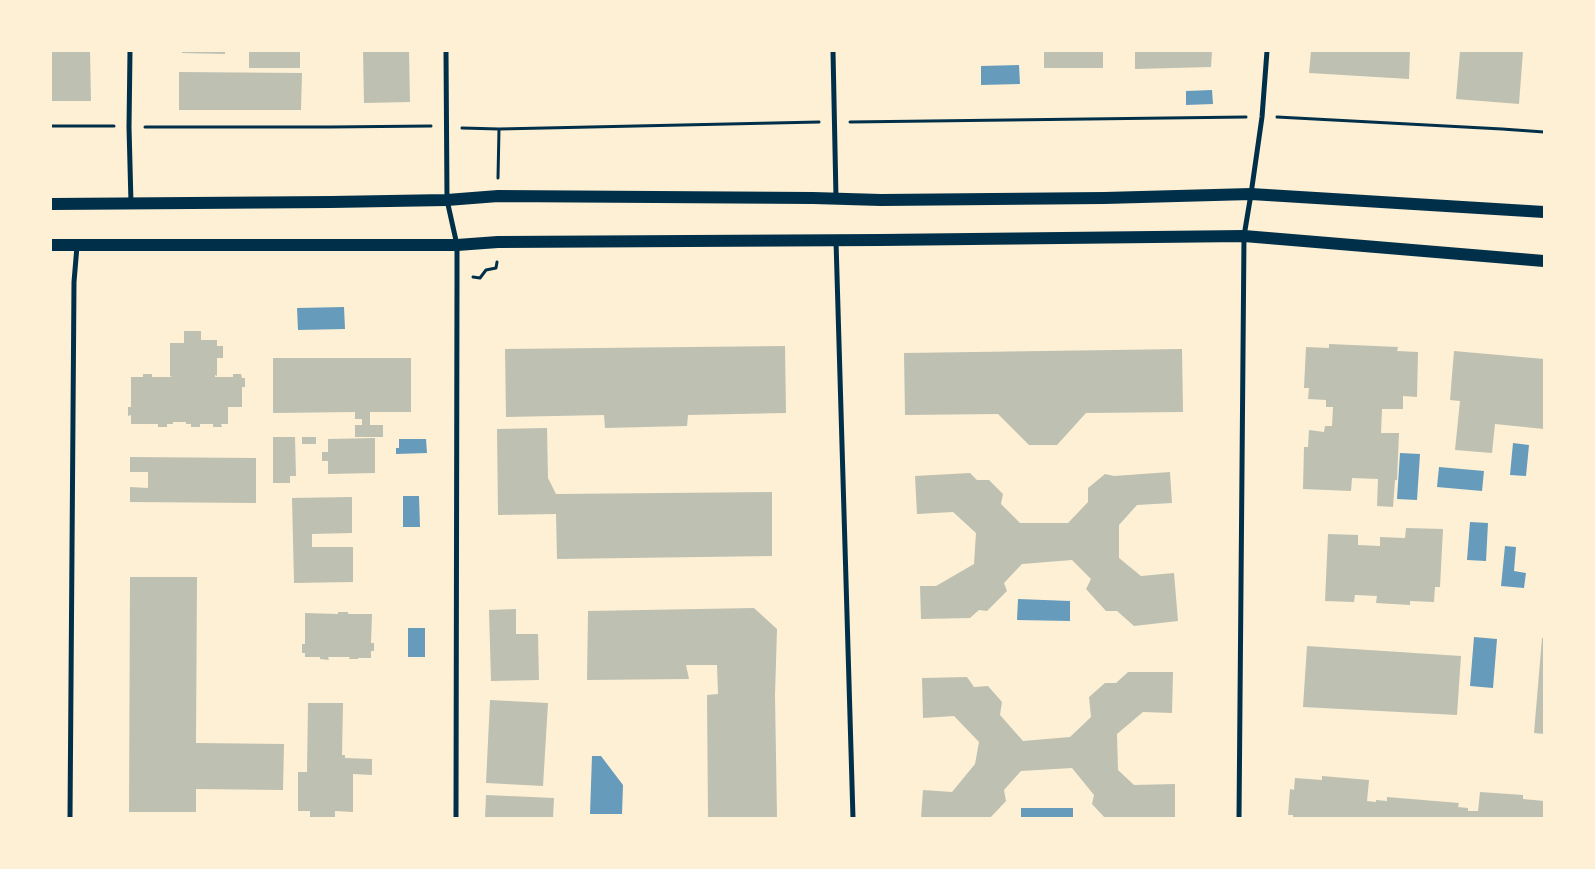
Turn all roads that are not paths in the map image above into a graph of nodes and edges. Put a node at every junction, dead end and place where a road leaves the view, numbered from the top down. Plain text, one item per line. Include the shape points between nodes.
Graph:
1 (130, 51) edge
2 (446, 51) edge
3 (834, 51) edge
4 (1267, 51) edge
5 (1251, 194) junction
6 (836, 199) junction
7 (448, 200) junction
8 (131, 203) junction
9 (51, 204) edge
10 (1544, 212) edge
11 (1244, 236) junction
12 (836, 240) junction
13 (51, 244) edge
14 (77, 244) junction
15 (457, 245) junction
16 (1544, 261) edge
17 (70, 818) edge
18 (456, 818) edge
19 (853, 818) edge
20 (1239, 818) edge

1 - 8 street
2 - 7 street
3 - 6 street
4 - 5 street
5 - 6 main road
5 - 10 main road
5 - 11 street
6 - 7 main road via 498,196
7 - 8 main road
7 - 15 street
8 - 9 main road
11 - 12 main road
11 - 16 main road
11 - 20 street
12 - 15 main road
12 - 19 street
13 - 14 main road
14 - 15 main road
14 - 17 street via 74,282
15 - 18 street

